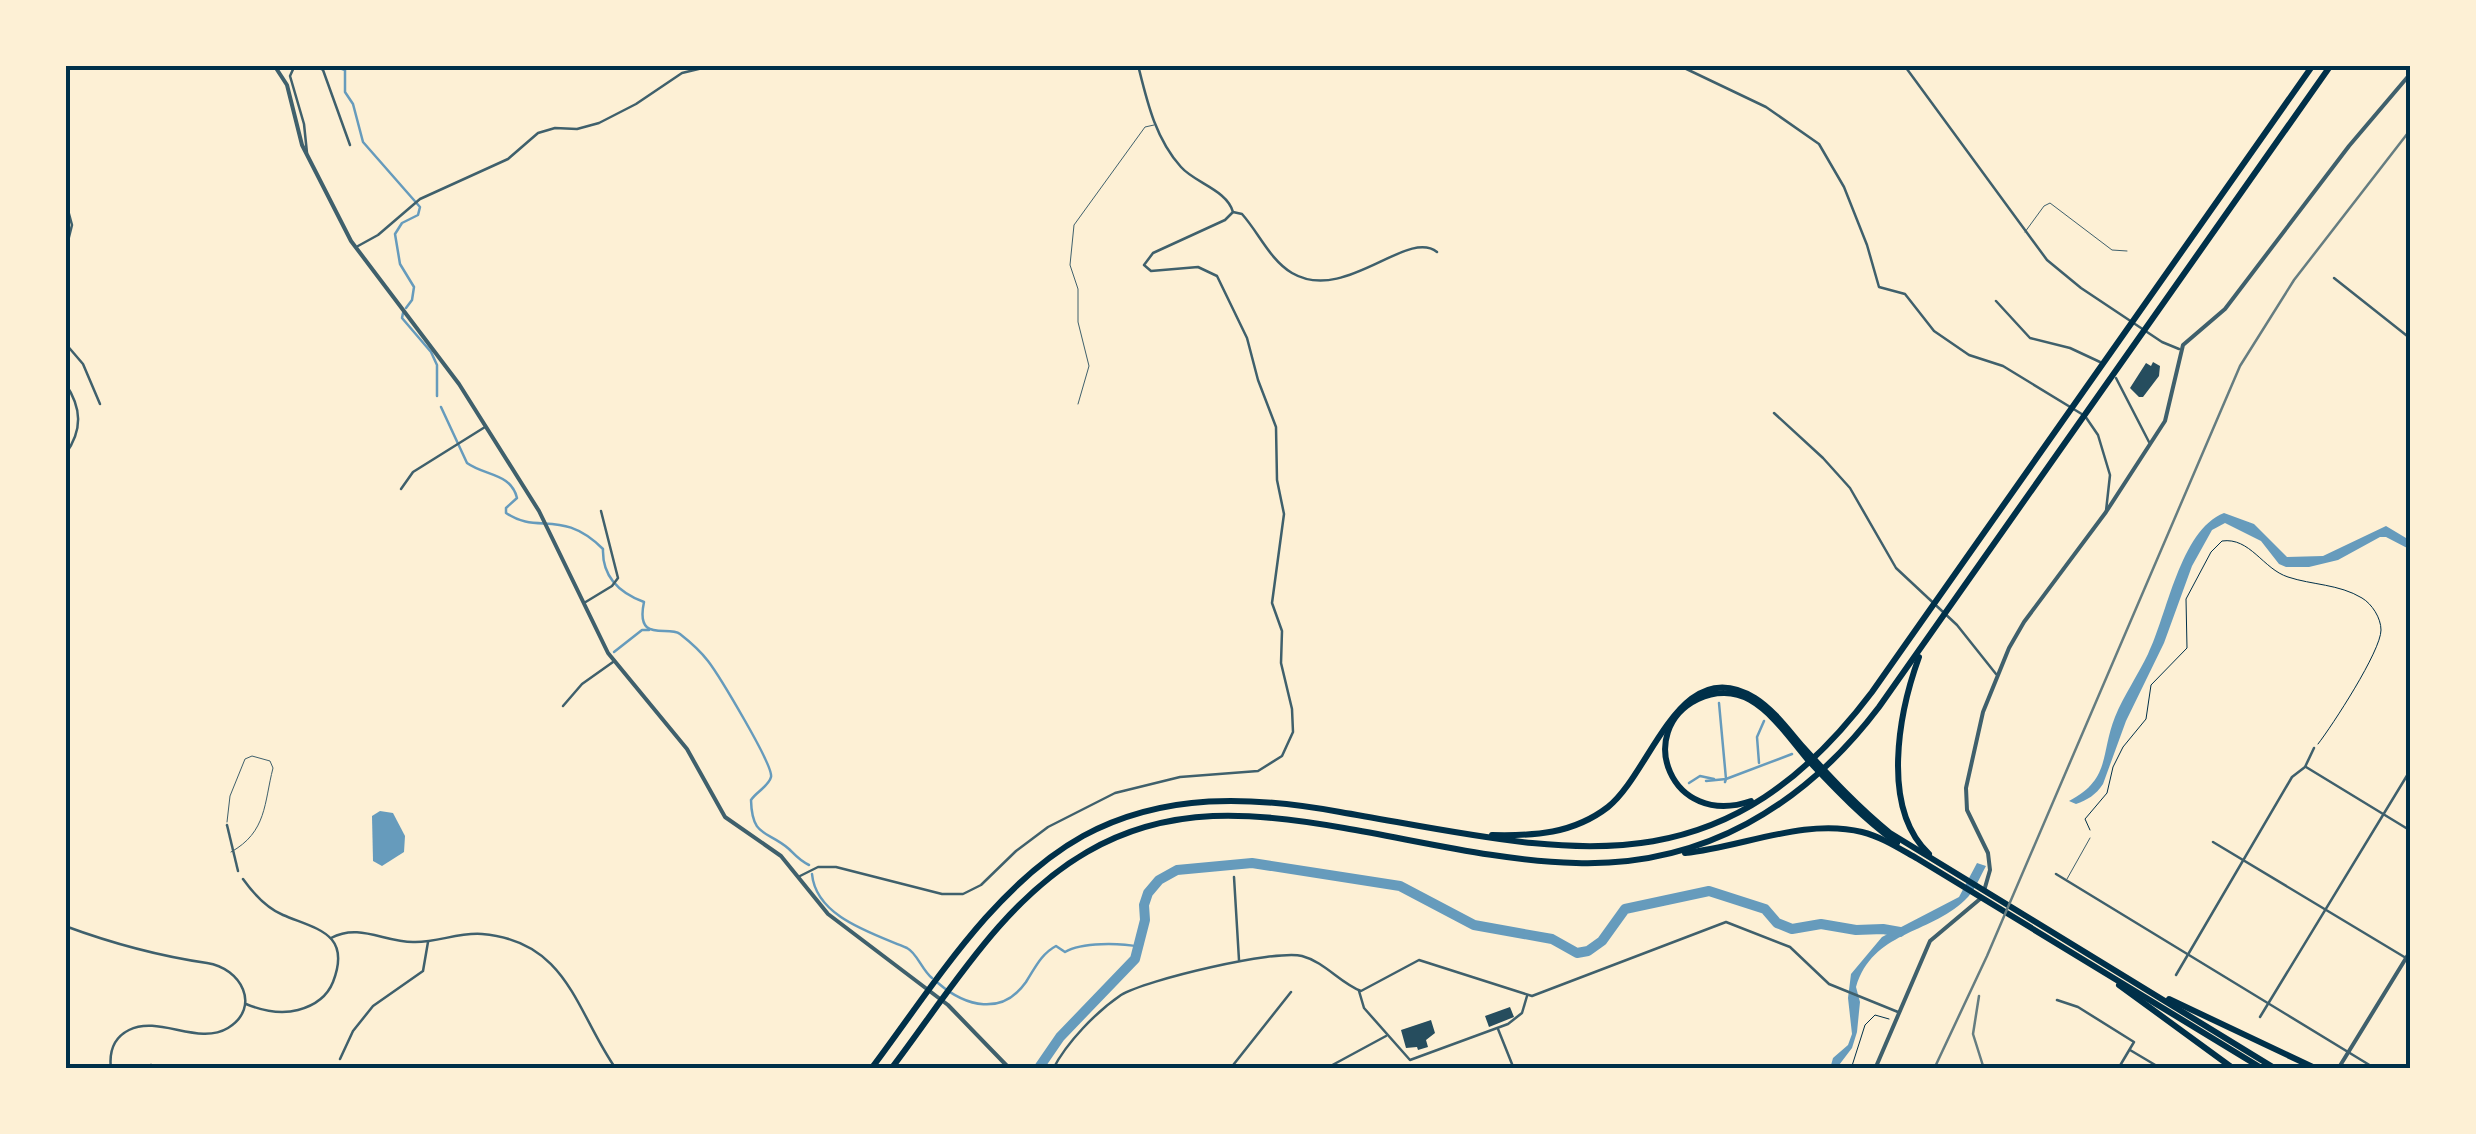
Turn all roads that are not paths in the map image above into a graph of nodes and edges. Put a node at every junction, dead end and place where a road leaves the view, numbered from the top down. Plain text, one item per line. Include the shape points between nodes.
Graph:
1 (295, 65) edge
2 (314, 65) edge
3 (714, 65) edge
4 (1138, 65) edge
5 (1678, 65) edge
6 (1904, 65) edge
7 (2312, 65) edge
8 (2331, 65) edge
9 (277, 66) edge
10 (2411, 74) edge
11 (1154, 125) junction
12 (350, 145) dead end
13 (307, 154) junction
14 (65, 198) edge
15 (1233, 212) junction
16 (2025, 232) junction
17 (355, 248) junction
18 (1437, 252) dead end
19 (2127, 252) dead end
20 (65, 253) edge
21 (2334, 278) dead end
22 (1996, 301) dead end
23 (2411, 339) edge
24 (65, 342) edge
25 (2180, 349) junction
26 (65, 383) edge
27 (100, 404) dead end
28 (1078, 404) dead end
29 (1774, 413) dead end
30 (486, 426) junction
31 (2150, 443) junction
32 (65, 455) edge
33 (401, 490) dead end
34 (600, 511) dead end
35 (2106, 512) junction
36 (583, 604) junction
37 (1926, 642) junction
38 (614, 661) junction
39 (1996, 674) junction
40 (563, 706) dead end
41 (2314, 748) road end
42 (2305, 767) junction
43 (2411, 770) edge
44 (1768, 795) junction
45 (2384, 814) junction
46 (227, 825) joint
47 (2411, 831) edge
48 (1476, 836) junction
49 (2090, 838) road end
50 (2214, 842) dead end
51 (231, 852) junction
52 (1669, 854) junction
53 (1918, 858) junction
54 (2246, 860) junction
55 (1944, 870) junction
56 (238, 871) dead end
57 (2056, 874) dead end
58 (799, 877) junction
59 (1234, 877) dead end
60 (243, 879) dead end
61 (2066, 880) junction
62 (2326, 909) junction
63 (2028, 922) junction
64 (65, 926) edge
65 (331, 938) junction
66 (428, 941) junction
67 (2411, 950) edge
68 (2188, 954) junction
69 (2409, 959) edge
70 (1239, 962) junction
71 (2099, 969) junction
72 (2176, 974) dead end
73 (1360, 991) junction
74 (1291, 992) dead end
75 (2152, 993) junction
76 (1528, 995) junction
77 (2057, 1000) dead end
78 (244, 1003) junction
79 (2268, 1003) junction
80 (1901, 1014) junction
81 (2260, 1017) dead end
82 (1498, 1028) junction
83 (1387, 1035) junction
84 (2130, 1050) junction
85 (2348, 1052) junction
86 (340, 1058) dead end
87 (892, 1068) edge
88 (111, 1069) edge
89 (616, 1069) edge
90 (872, 1069) edge
91 (1010, 1069) edge
92 (1053, 1069) edge
93 (1230, 1069) edge
94 (1325, 1069) edge
95 (1514, 1069) edge
96 (1875, 1069) edge
97 (2118, 1069) edge
98 (2162, 1069) edge
99 (2234, 1069) edge
100 (2262, 1069) edge
101 (2276, 1069) edge
102 (2317, 1069) edge
103 (2338, 1069) edge
104 (2376, 1069) edge

1 - 13 street via 290,76
2 - 12 street via 323,70
3 - 17 street via 682,73 599,123 538,133 508,159 413,204
4 - 11 street
5 - 35 street via 1766,107 1819,144 1844,187 1879,287 1905,294 1934,331 1968,355 2003,366 2089,420 2110,474
6 - 16 street
7 - 44 highway via 1862,705 1829,745
8 - 37 highway
9 - 13 street
10 - 25 street via 2235,297
11 - 15 street via 1177,162 1226,199
11 - 28 lane via 1145,127 1074,225 1070,264 1089,366
13 - 17 street
14 - 20 street via 72,226
15 - 18 street via 1285,268 1306,280 1344,279 1421,245
15 - 58 street via 1150,255 1144,266 1204,267 1217,276 1247,338 1274,422 1284,514 1272,598 1292,716 1286,751 1265,769 1161,780 1103,798 1038,834 963,894 830,867
16 - 19 lane via 2053,204 2112,250
16 - 25 street via 2075,284
17 - 30 street
21 - 23 street
22 - 31 street via 2030,338 2106,366
24 - 27 street
25 - 31 street via 2170,409
26 - 32 street via 79,423
29 - 39 street via 1850,488 1896,568 1962,629
30 - 33 street via 413,472
30 - 36 street via 545,523
31 - 35 street
34 - 36 street via 614,584
35 - 39 street via 2024,622
36 - 38 street
37 - 52 highway via 1839,756 1806,787 1736,830
37 - 55 highway via 1902,716 1900,781 1913,834
38 - 40 street
38 - 58 street via 687,749 728,820 781,856
39 - 80 street via 1965,794 1988,854 1988,878 1975,905 1930,941
41 - 42 street
42 - 45 street
42 - 54 street
43 - 45 street
44 - 48 highway via 1700,829 1626,846 1568,848
44 - 53 highway via 1718,808 1686,794 1671,775 1666,752 1682,711 1718,693 1754,702 1851,804
45 - 47 street
45 - 62 street
46 - 51 street
46 - 51 lane via 244,759 270,761 263,819
48 - 55 highway via 1543,834 1594,816 1628,788 1681,705 1724,688 1761,702 1860,808
48 - 90 highway via 1259,800 1173,805 1117,820 1066,846 1020,881
49 - 61 lane
50 - 54 street
51 - 56 street
52 - 53 highway via 1826,828 1870,834
52 - 87 highway via 1614,863 1556,862 1273,816 1198,816 1141,828 1089,850 1042,882 998,928
53 - 55 highway
54 - 62 street
54 - 68 street
55 - 63 highway
57 - 61 street
58 - 91 street via 828,914 948,1004
59 - 70 street
60 - 65 street via 272,909
61 - 68 street
62 - 69 street
62 - 79 street
63 - 71 highway
63 - 75 highway
64 - 78 street via 224,967 240,981
65 - 66 street via 353,931
65 - 78 street via 336,967 322,998 285,1013
66 - 86 street via 424,971 373,1006
66 - 89 street via 482,934 537,952 572,988
67 - 69 street
68 - 72 street
68 - 79 street
69 - 85 street
70 - 73 street via 1303,956
70 - 92 street via 1124,994 1080,1033
71 - 99 highway
71 - 100 highway
73 - 76 street via 1420,960
73 - 83 street via 1364,1008
74 - 93 street
75 - 101 highway
75 - 102 highway
76 - 80 street via 1726,922 1790,947 1823,980
76 - 82 street via 1522,1013
77 - 84 street via 2134,1042
78 - 88 street via 235,1023 217,1033 127,1030 113,1046
79 - 81 street
79 - 85 street
80 - 96 street
82 - 83 street via 1412,1060
82 - 95 street
83 - 94 street
84 - 97 street
84 - 98 street
85 - 103 street
85 - 104 street

